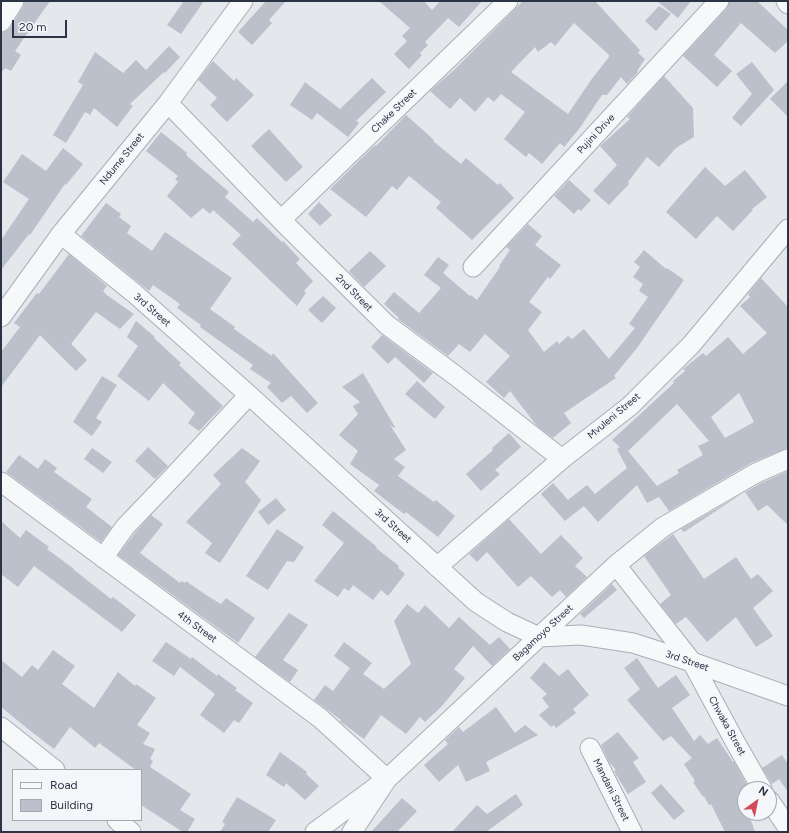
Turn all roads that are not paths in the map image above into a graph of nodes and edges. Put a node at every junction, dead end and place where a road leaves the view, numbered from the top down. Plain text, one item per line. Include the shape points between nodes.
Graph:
1 (14, 1) edge
2 (243, 1) edge
3 (508, 1) edge
4 (719, 1) edge
5 (786, 1) edge
6 (788, 4) edge
7 (1, 22) edge
8 (168, 103) junction
9 (281, 220) junction
10 (788, 229) edge
11 (61, 234) junction
12 (473, 268) dead end
13 (1, 317) edge
14 (249, 395) junction
15 (562, 459) junction
16 (788, 459) edge
17 (1, 482) edge
18 (103, 558) junction
19 (616, 565) junction
20 (437, 567) junction
21 (539, 636) junction
22 (692, 662) junction
23 (788, 696) edge
24 (1, 727) edge
25 (590, 748) dead end
26 (54, 769) edge
27 (387, 779) junction
28 (757, 781) edge
29 (777, 812) edge
30 (117, 821) edge
31 (788, 828) edge
32 (131, 832) edge
33 (315, 832) edge
34 (352, 832) edge
35 (632, 832) edge

1 - 7 street
2 - 8 street, Ndume Street
3 - 9 street, Chake Street
4 - 12 street, Pujini Drive
5 - 6 street
8 - 9 street, 2nd Street
8 - 11 street, Ndume Street
9 - 15 street, 2nd Street via 387,325
10 - 15 street, Mvuleni Street via 686,350 630,406
11 - 13 street, Ndume Street
11 - 14 street, 3rd Street via 134,293
14 - 18 street via 125,527
14 - 20 street, 3rd Street
15 - 20 street, Mvuleni Street
16 - 19 street, Bagamoyo Street via 756,473 663,527
17 - 18 street, 4th Street
18 - 27 street, 4th Street via 320,718
19 - 21 street, Bagamoyo Street
19 - 22 street, Chwaka Street
20 - 21 street, 3rd Street via 476,602 507,622
21 - 22 street, 3rd Street via 581,635 633,643
21 - 27 street, Bagamoyo Street
22 - 23 street, 3rd Street
22 - 28 street, Chwaka Street
24 - 26 street
25 - 35 street, Mandani Street
27 - 33 street, Bagamoyo Street
27 - 34 street
29 - 31 street
30 - 32 street

